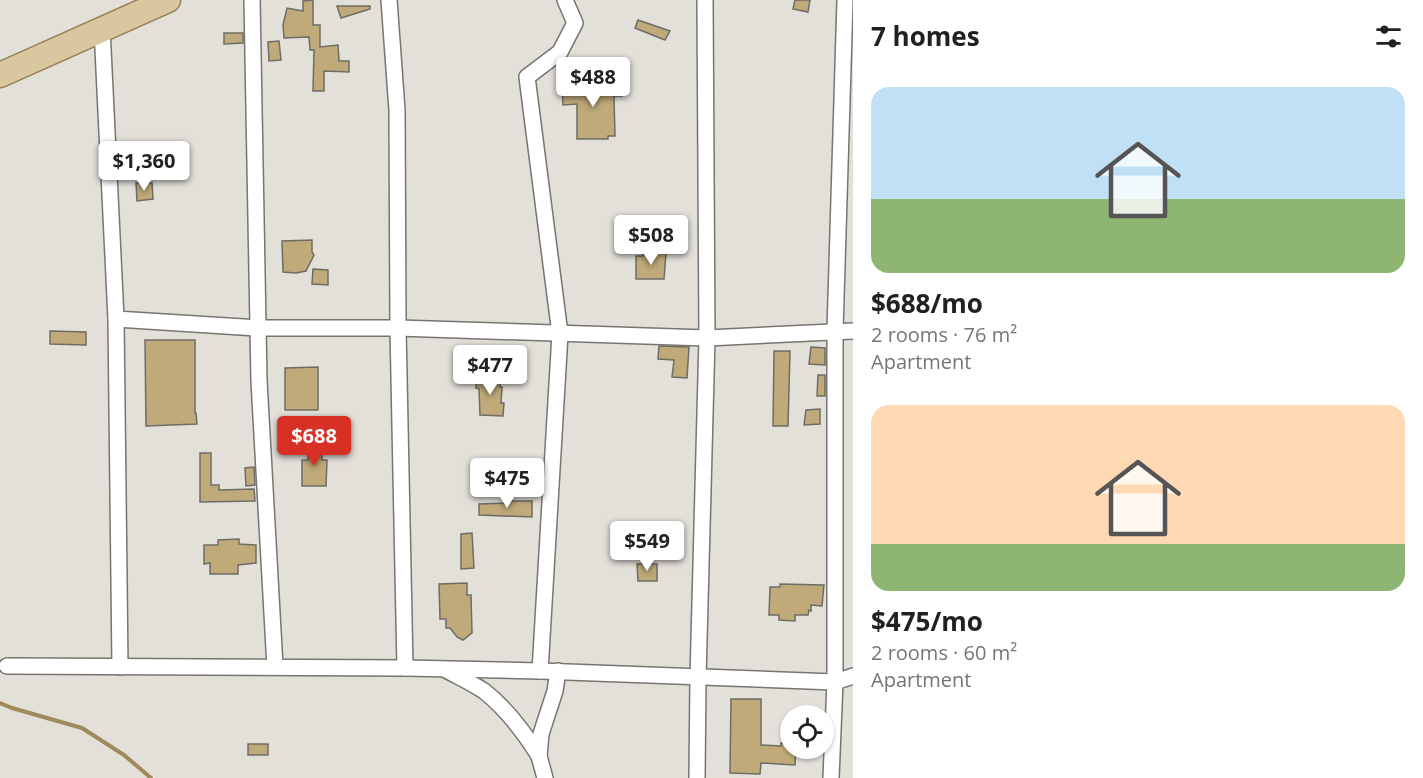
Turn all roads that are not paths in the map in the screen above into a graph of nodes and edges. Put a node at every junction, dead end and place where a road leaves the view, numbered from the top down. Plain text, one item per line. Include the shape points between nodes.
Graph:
1 (168, 0) edge
2 (252, 0) edge
3 (389, 0) edge
4 (566, 0) edge
5 (705, 0) edge
6 (845, 0) edge
7 (102, 28) junction
8 (0, 75) edge
9 (116, 319) junction
10 (258, 328) junction
11 (398, 328) junction
12 (835, 331) junction
13 (853, 332) edge
14 (561, 334) junction
15 (707, 338) junction
16 (7, 666) dead end
17 (120, 667) junction
18 (274, 667) junction
19 (405, 668) junction
20 (446, 669) junction
21 (540, 671) junction
22 (558, 671) junction
23 (853, 676) edge
24 (698, 678) junction
25 (834, 682) junction
26 (539, 756) junction
27 (545, 778) edge
28 (697, 778) edge
29 (831, 778) edge

1 - 7 main road
2 - 10 street
3 - 11 street via 397,110
4 - 14 street via 575,23 560,52 526,77
5 - 15 street
6 - 12 street
7 - 8 main road
7 - 9 street
9 - 10 street
9 - 17 street
10 - 11 street
10 - 18 street
11 - 14 street
11 - 19 street
12 - 13 street
12 - 15 street
12 - 25 street
14 - 15 street
14 - 21 street
15 - 24 street
16 - 17 street
17 - 18 street
18 - 19 street
19 - 20 street
20 - 21 street
20 - 26 street via 501,706
21 - 22 street
22 - 24 street
22 - 26 street
23 - 25 street
24 - 25 street
24 - 28 street
25 - 29 street
26 - 27 street

